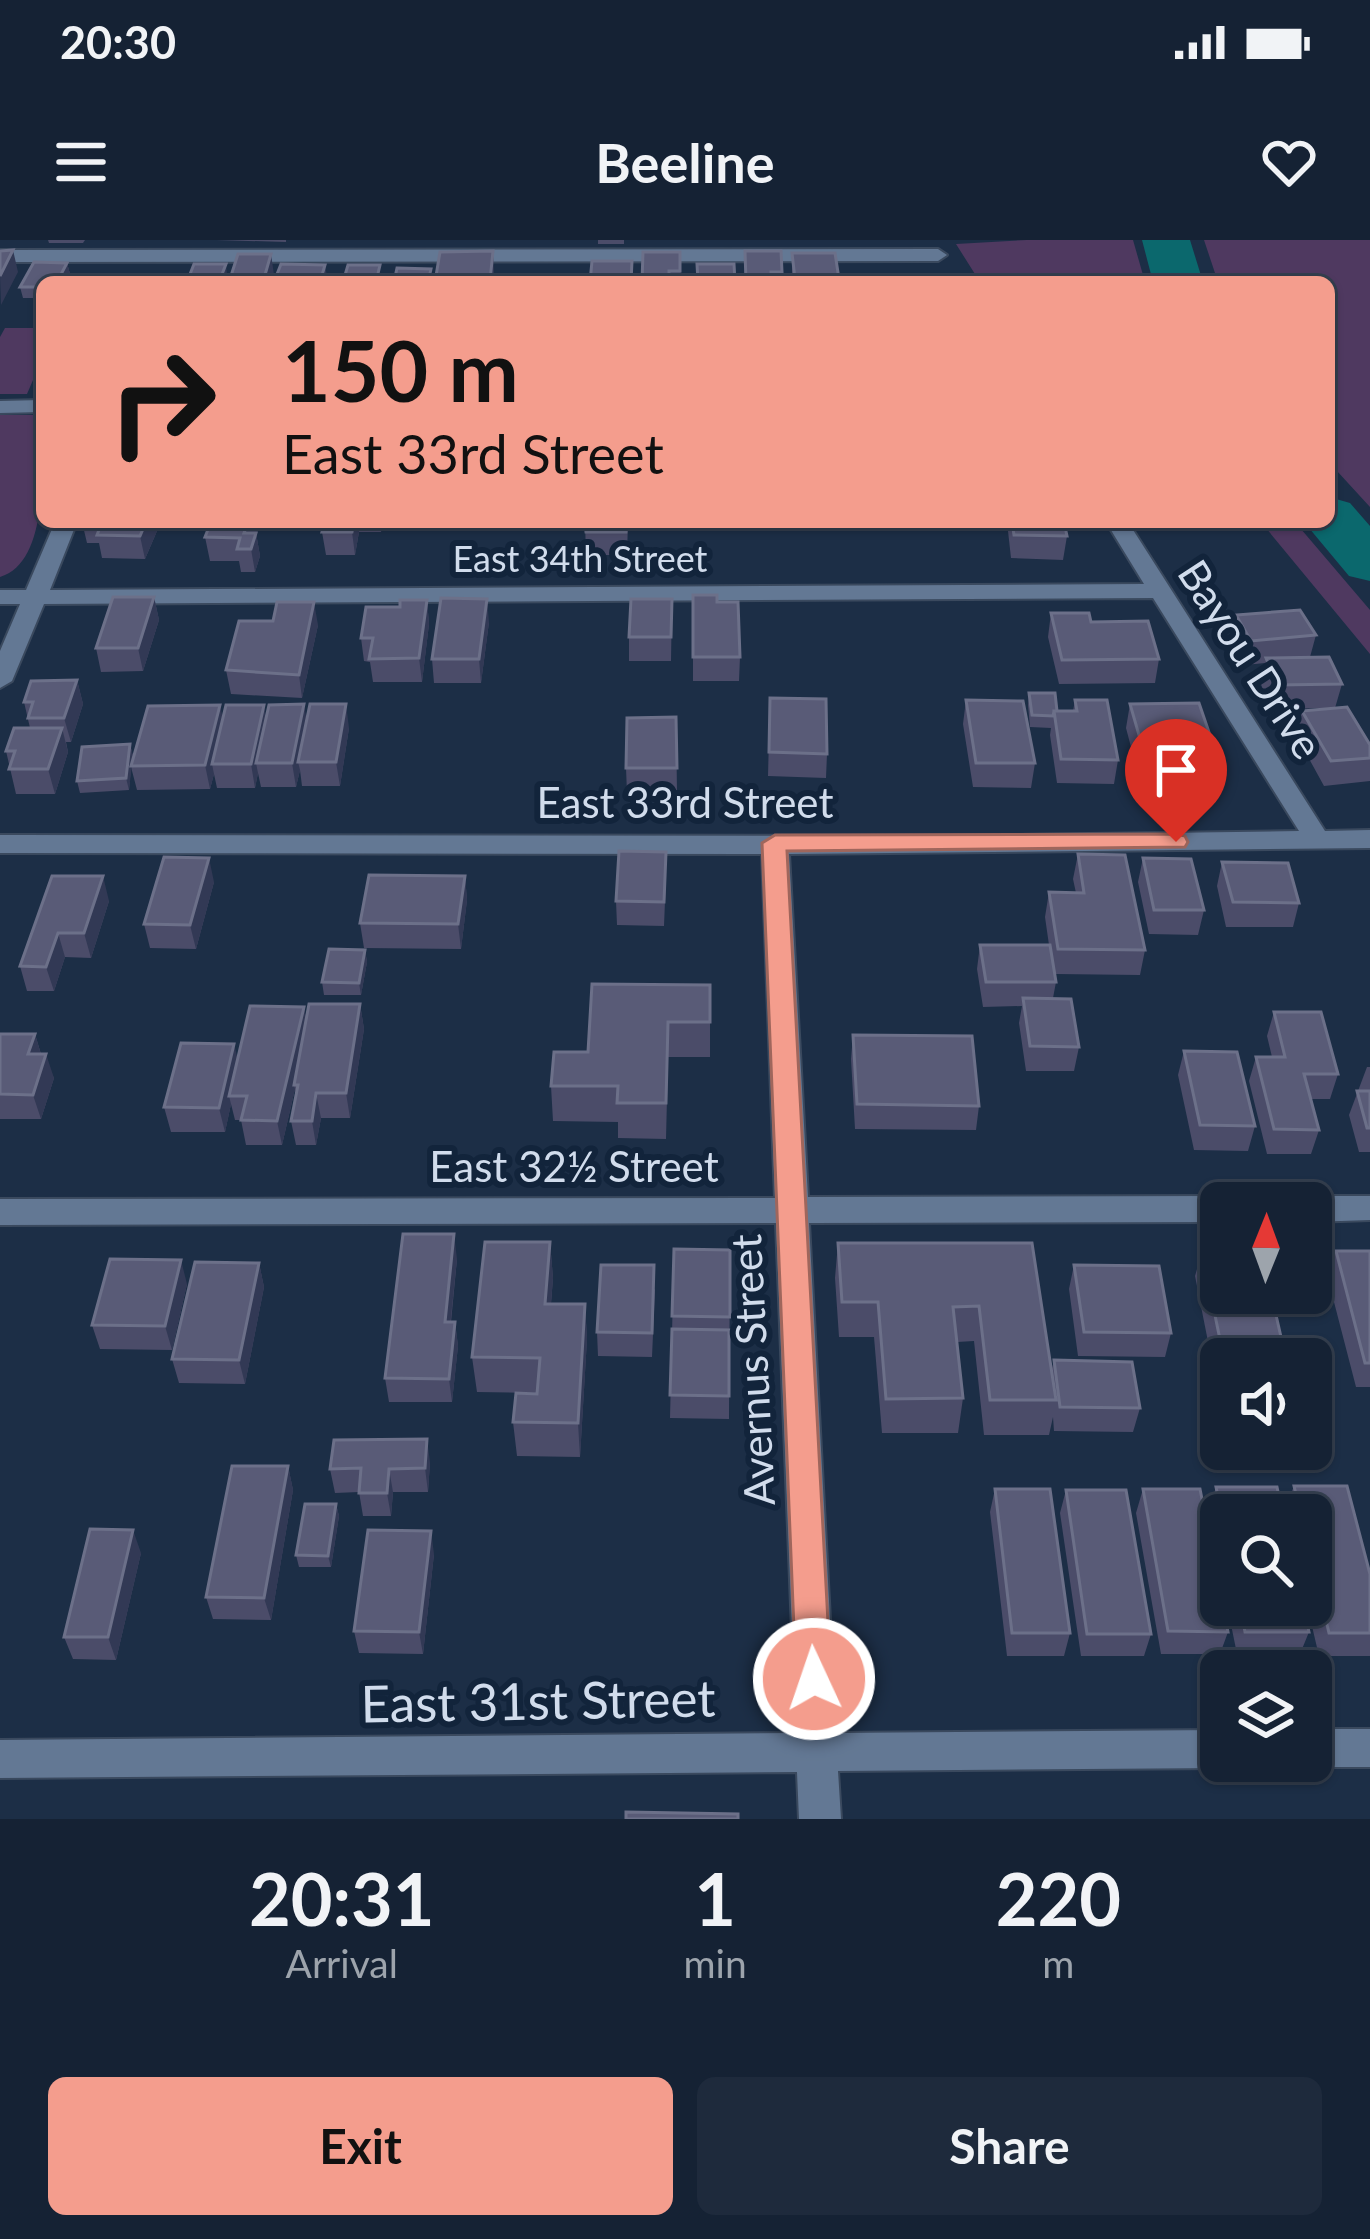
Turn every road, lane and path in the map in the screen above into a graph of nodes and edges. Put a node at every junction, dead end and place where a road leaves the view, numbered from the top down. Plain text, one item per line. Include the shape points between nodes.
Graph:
1 (171, 248) edge
2 (938, 254) edge
3 (0, 256) edge
4 (0, 406) edge
5 (36, 406) edge
6 (64, 528) edge
7 (1121, 528) edge
8 (1161, 591) junction
9 (37, 596) junction
10 (0, 597) edge
11 (0, 681) edge
12 (1317, 839) junction
13 (1370, 839) edge
14 (775, 843) junction
15 (0, 844) edge
16 (1370, 1208) edge
17 (1200, 1209) edge
18 (1332, 1209) edge
19 (789, 1210) junction
20 (0, 1212) edge
21 (1332, 1748) edge
22 (1370, 1748) edge
23 (1200, 1749) edge
24 (818, 1752) junction
25 (0, 1760) edge
26 (820, 1819) edge

1 - 2 street
1 - 3 street
4 - 5 street
6 - 9 street
7 - 8 street, Bayou Drive
8 - 9 street, East 34th Street
8 - 12 street, Bayou Drive
9 - 10 street, East 34th Street
9 - 11 street
12 - 13 street, East 33rd Street
12 - 14 street, East 33rd Street
14 - 15 street, East 33rd Street
14 - 19 street, Avernus Street
16 - 18 street
17 - 19 street, East 32½ Street
19 - 20 street, East 32½ Street
19 - 24 street, Avernus Street
21 - 22 street
23 - 24 street, East 31st Street
24 - 25 street, East 31st Street
24 - 26 street, Avernus Street

